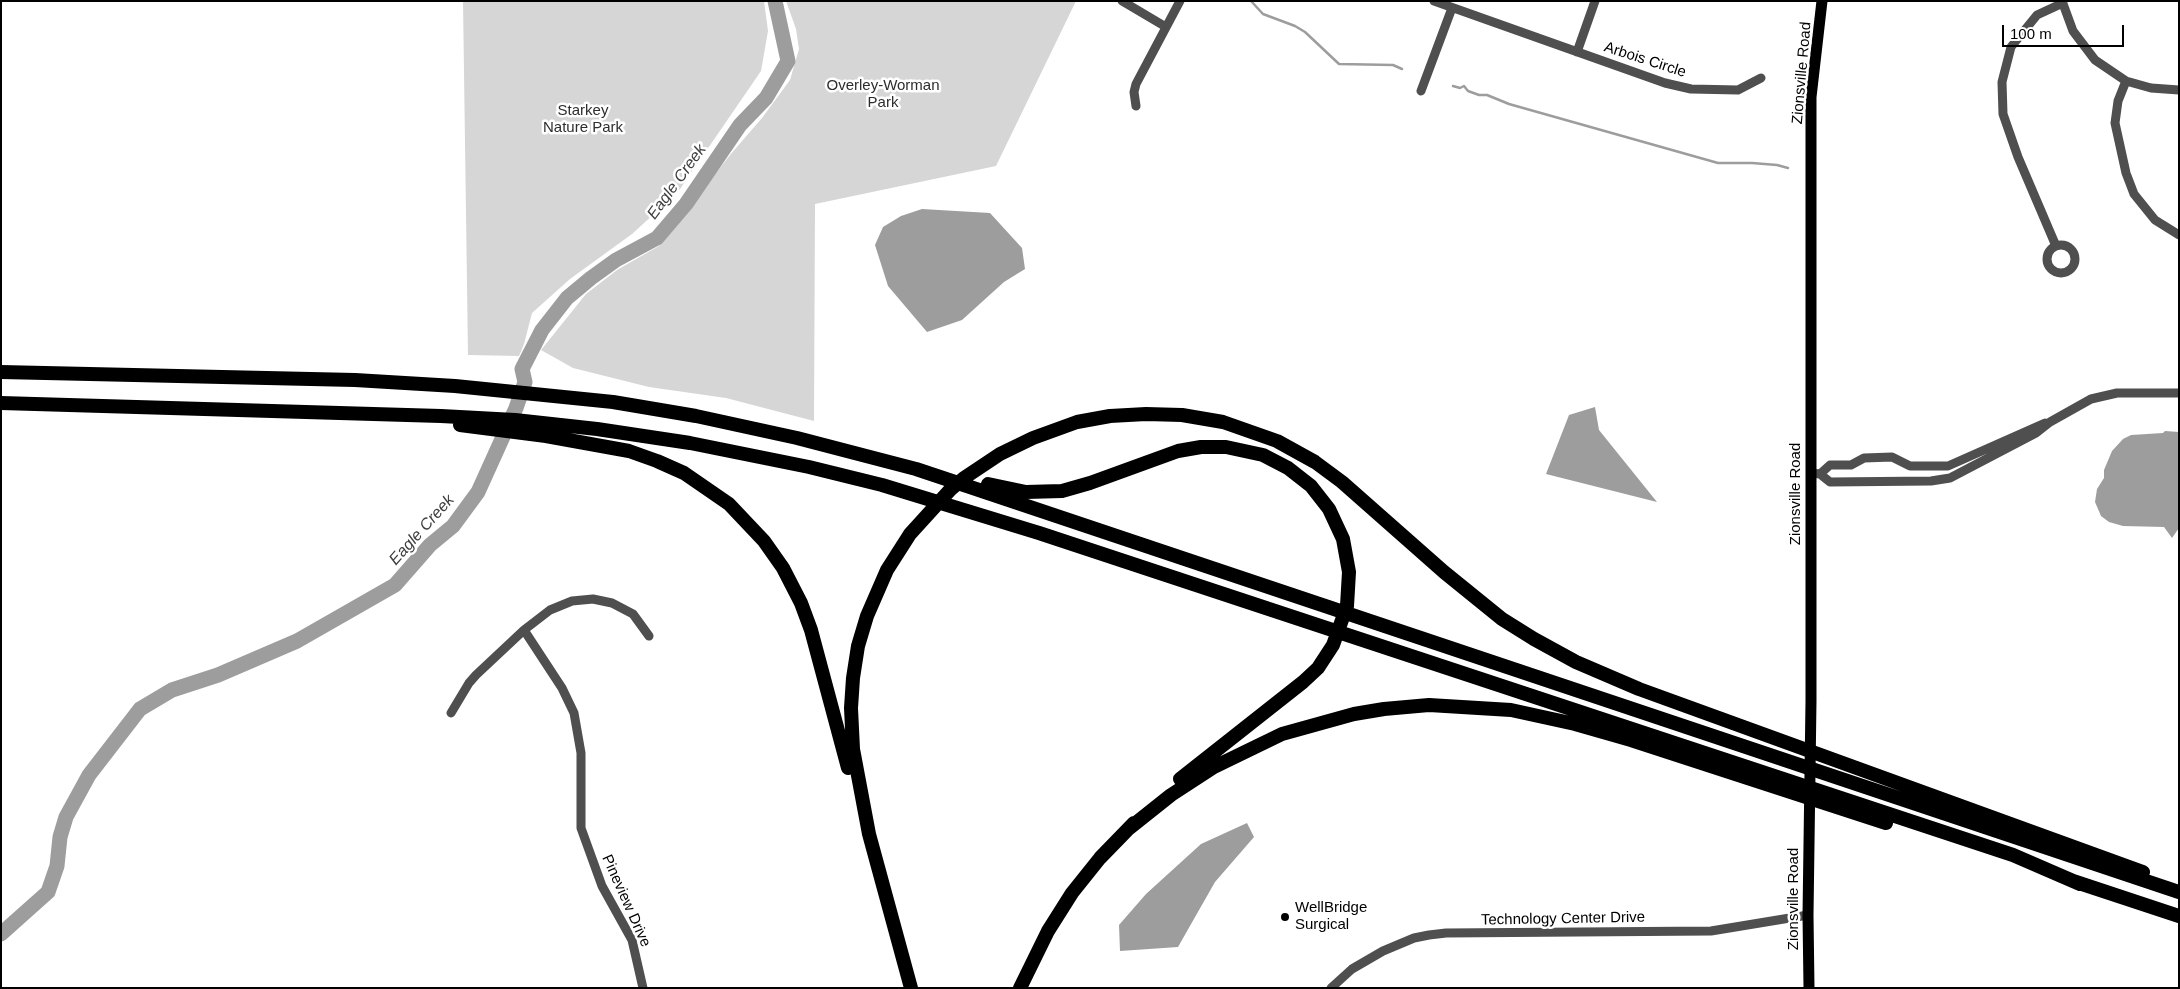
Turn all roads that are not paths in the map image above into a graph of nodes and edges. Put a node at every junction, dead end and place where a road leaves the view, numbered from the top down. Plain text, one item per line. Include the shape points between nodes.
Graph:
1 (1122, 1) edge
2 (1180, 1) edge
3 (1434, 1) edge
4 (1595, 1) edge
5 (1822, 1) edge
6 (2062, 2) edge
7 (1452, 8) junction
8 (1166, 27) junction
9 (1577, 52) junction
10 (1761, 78) dead end
11 (2126, 81) junction
12 (2179, 90) edge
13 (1421, 91) dead end
14 (1136, 106) dead end
15 (2179, 235) edge
16 (2056, 246) dead end
17 (1, 372) edge
18 (2179, 393) edge
19 (1, 403) edge
20 (2050, 422) junction
21 (549, 430) junction
22 (916, 469) junction
23 (1816, 474) junction
24 (524, 630) junction
25 (649, 636) dead end
26 (451, 712) dead end
27 (1785, 785) junction
28 (1128, 830) junction
29 (869, 834) junction
30 (2126, 870) junction
31 (2179, 884) edge
32 (2179, 892) edge
33 (1808, 915) junction
34 (2179, 916) edge
35 (643, 988) edge
36 (911, 988) edge
37 (1020, 988) edge
38 (1332, 988) edge
39 (1809, 988) edge

1 - 8 street
2 - 8 street
3 - 7 street, Arbois Circle
4 - 9 street
5 - 23 main road, Zionsville Road via 1811,97
6 - 11 street via 2074,32 2095,60
6 - 16 street via 2037,16 2010,47 2002,82 2003,114
7 - 9 street, Arbois Circle
7 - 13 street
8 - 14 street via 1136,84
9 - 10 street, Arbois Circle via 1691,89 1738,90
11 - 12 street via 2152,88
11 - 15 street via 2114,123 2126,174 2134,194 2155,220
17 - 22 highway via 356,380 565,396 727,422
18 - 20 street via 2109,393 2091,399
19 - 21 highway via 377,414
20 - 23 street via 1948,466 1910,466 1892,458 1864,458 1851,465 1830,465
20 - 23 street via 2036,433 1950,478 1913,482 1830,482
21 - 27 highway via 632,434 809,467 891,488 1030,530
21 - 29 highway via 629,450 672,467 729,504 764,541 790,580 806,615 852,784
22 - 28 highway via 1013,490 1048,492 1074,488 1189,448 1213,446 1251,451 1275,460 1311,486 1334,518 1349,564 1350,591 1345,617 1329,652 1303,682 1166,790
22 - 30 highway via 1835,778
23 - 33 main road, Zionsville Road
24 - 25 street via 550,610 572,601 592,599 612,603 633,614
24 - 26 street via 468,683
24 - 35 street, Pineview Drive via 562,688 574,713 581,753 581,828 602,886 632,940
27 - 28 highway via 1534,714 1469,706 1414,706 1354,714 1268,740 1188,783
27 - 34 highway
28 - 37 highway via 1072,893 1048,931
29 - 30 highway via 853,749 850,708 854,664 867,616 894,557 950,490 1010,449 1078,422 1110,416 1182,415 1223,422 1258,433 1328,471 1482,603 1518,629 1576,662
29 - 36 highway
30 - 31 highway
30 - 32 highway
33 - 38 street, Technology Center Drive via 1711,931 1429,935 1383,951 1352,969
33 - 39 main road, Zionsville Road

